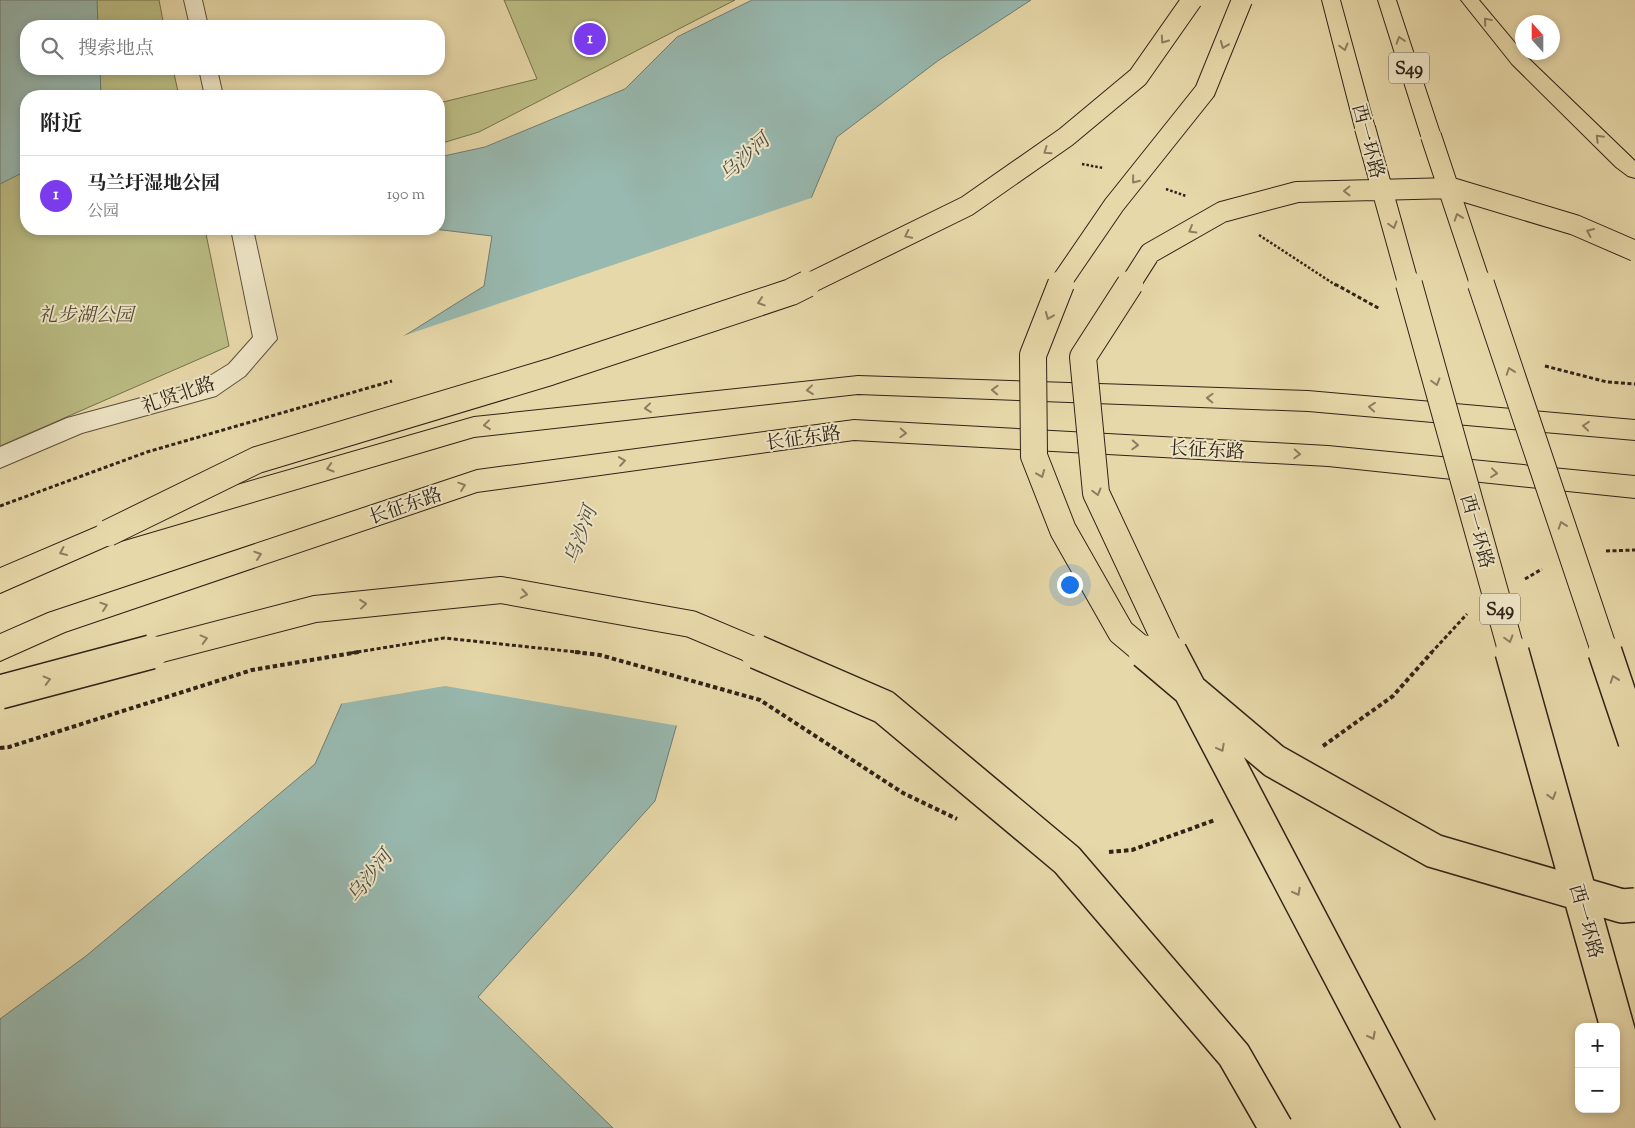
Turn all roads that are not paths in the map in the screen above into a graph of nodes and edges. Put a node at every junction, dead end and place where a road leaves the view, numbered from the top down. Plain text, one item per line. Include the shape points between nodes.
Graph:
1 (193, 0) edge
2 (1192, 0) edge
3 (1242, 0) edge
4 (1331, 0) edge
5 (1387, 0) edge
6 (1470, 0) edge
7 (198, 20) edge
8 (209, 75) edge
9 (213, 90) edge
10 (1635, 171) edge
11 (243, 235) edge
12 (1635, 251) edge
13 (1635, 430) edge
14 (0, 458) edge
15 (1635, 487) edge
16 (108, 533) junction
17 (0, 581) edge
18 (0, 648) edge
19 (0, 692) edge
20 (1635, 742) edge
21 (1635, 905) edge
22 (1635, 1091) edge
23 (1276, 1128) edge
24 (1420, 1128) edge

1 - 7 street
2 -> 16 main road, bridge via 1138,77 1066,137 967,206 791,292 550,372 257,460
3 -> 21 main road, bridge via 1205,91 1114,205 1064,278 1033,356 1034,456 1063,530 1121,632 1274,761 1434,851 1622,906
4 -> 22 main road, 西一环路 / S49, bridge
20 -> 5 main road, S49, bridge
10 -> 6 main road via 1520,60
8 - 9 street
11 - 14 street, 礼贤北路 via 265,340 237,370 207,389 76,425
12 -> 24 main road, bridge via 1576,225 1452,188 1298,192 1222,212 1150,253 1083,357 1096,493 1166,642
13 -> 16 main road, bridge via 1308,401 858,385 474,427
18 -> 15 main road, 长征东路 via 58,622 477,481 854,430 1328,456
16 -> 17 main road
19 -> 23 main road, bridge via 315,609 501,590 691,624 884,707 1067,860 1234,1055

